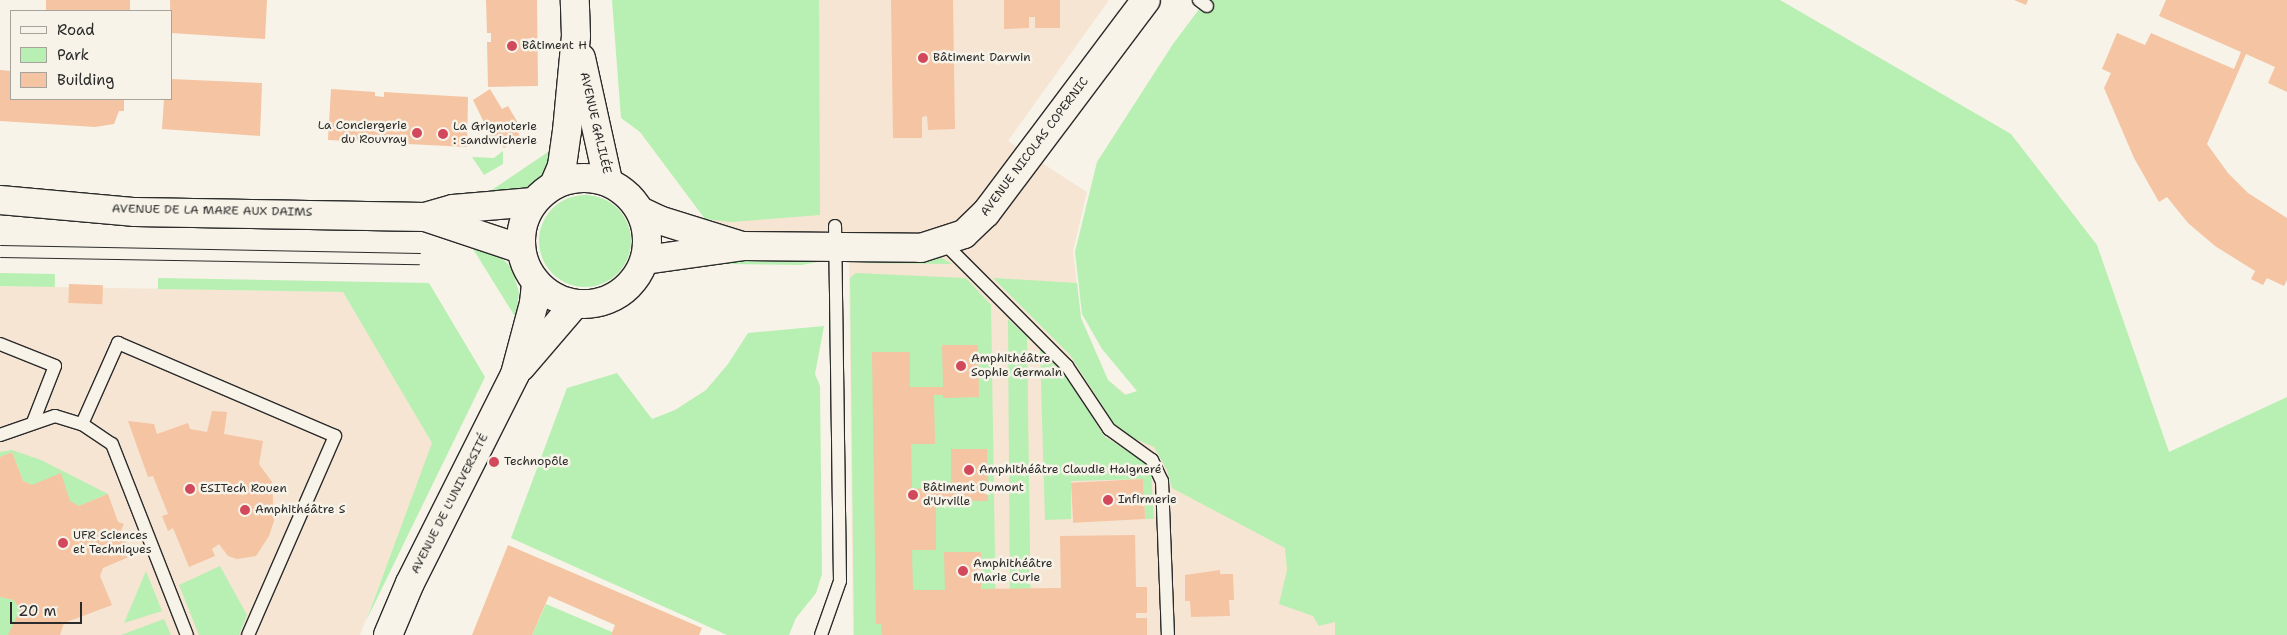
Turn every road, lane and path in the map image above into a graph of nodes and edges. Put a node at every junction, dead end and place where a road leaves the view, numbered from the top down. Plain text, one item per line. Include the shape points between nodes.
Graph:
1 (575, 0) edge
2 (1146, 0) edge
3 (576, 36) junction
4 (608, 182) junction
5 (554, 185) junction
6 (0, 200) edge
7 (533, 202) junction
8 (640, 211) junction
9 (425, 217) junction
10 (835, 237) junction
11 (944, 243) junction
12 (743, 246) junction
13 (521, 249) junction
14 (645, 260) junction
15 (536, 283) junction
16 (575, 304) junction
17 (0, 344) edge
18 (516, 374) junction
19 (33, 422) junction
20 (82, 424) junction
21 (0, 435) edge
22 (187, 635) edge
23 (248, 635) edge
24 (388, 635) edge
25 (821, 635) edge
26 (1168, 635) edge

1 - 3 street, AVENUE GALILÉE
2 - 11 street, AVENUE NICOLAS COPERNIC via 986,213 964,234
3 - 4 street, AVENUE GALILÉE
3 - 5 street, AVENUE GALILÉE via 562,166
4 - 5 street via 580,178
4 - 8 street via 632,198
5 - 7 street
6 - 9 street, AVENUE DE LA MARE AUX DAIMS via 134,212
7 - 9 street, AVENUE DE LA MARE AUX DAIMS via 453,209
7 - 13 street via 523,224
8 - 12 street, AVENUE NICOLAS COPERNIC
8 - 14 street via 646,226
9 - 13 street, AVENUE DE LA MARE AUX DAIMS
10 - 11 street, AVENUE NICOLAS COPERNIC via 921,248
10 - 12 street, AVENUE NICOLAS COPERNIC
10 - 25 lane via 840,582
11 - 26 lane via 1067,366 1109,429 1152,460 1162,481
12 - 14 street, AVENUE NICOLAS COPERNIC
13 - 15 street via 526,267
14 - 16 street via 636,278 623,291 606,300
15 - 16 street via 548,293
15 - 18 street, AVENUE DE L'UNIVERSITÉ
16 - 18 street, AVENUE DE L'UNIVERSITÉ
17 - 19 lane via 55,366
18 - 24 street, AVENUE DE L'UNIVERSITÉ via 410,584
19 - 20 lane via 55,416
19 - 21 lane
20 - 22 lane via 112,444
20 - 23 lane via 118,343 335,436

